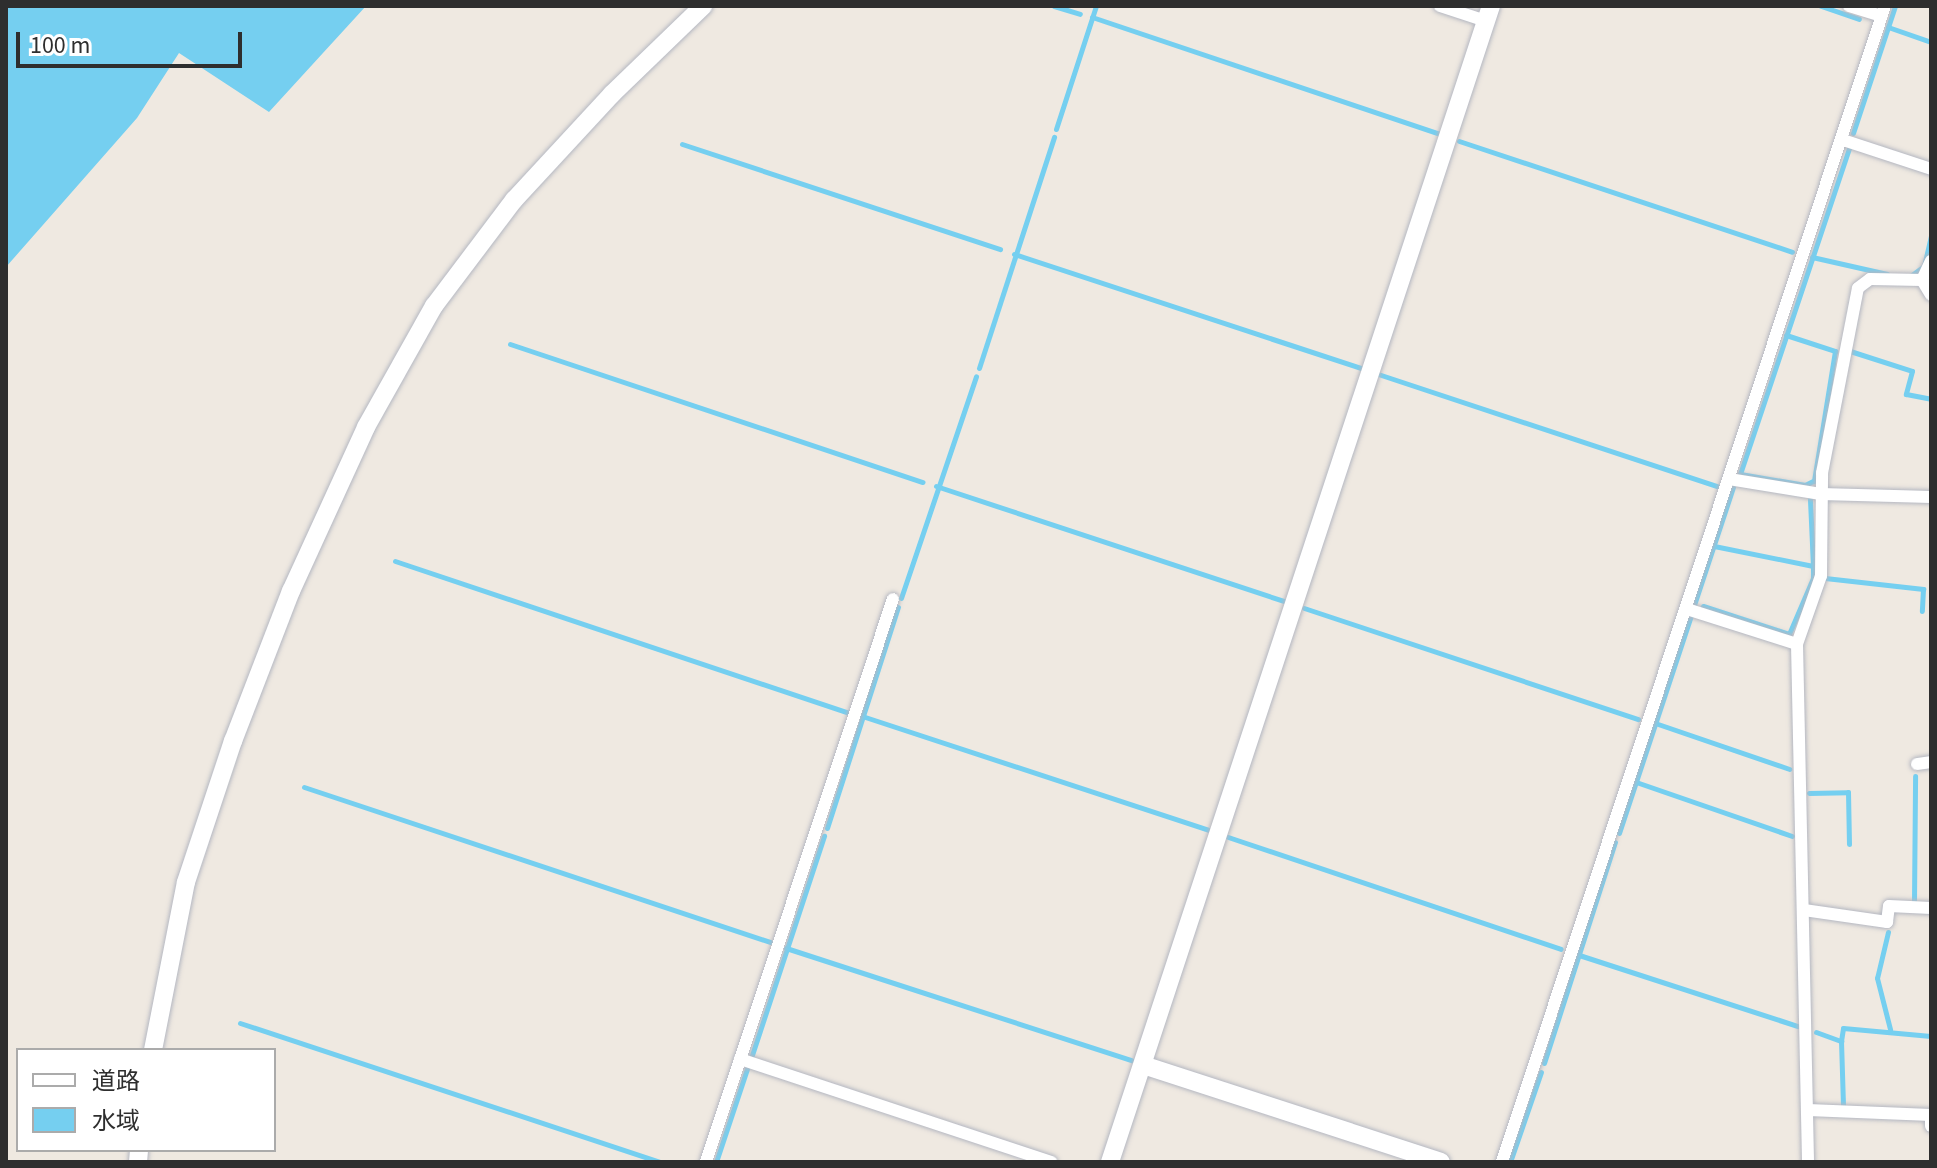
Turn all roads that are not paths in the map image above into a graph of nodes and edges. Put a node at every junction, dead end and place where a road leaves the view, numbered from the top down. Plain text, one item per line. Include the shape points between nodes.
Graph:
1 (703, 6) edge
2 (1440, 6) edge
3 (1849, 6) edge
4 (1883, 11) edge
5 (1489, 14) edge
6 (1843, 140) junction
7 (1931, 169) edge
8 (1931, 261) edge
9 (1922, 280) junction
10 (1931, 295) edge
11 (1729, 479) junction
12 (1821, 494) junction
13 (1931, 497) edge
14 (893, 599) dead end
15 (1687, 609) junction
16 (1797, 644) junction
17 (1931, 908) edge
18 (1804, 910) junction
19 (153, 1048) edge
20 (740, 1059) junction
21 (1143, 1065) junction
22 (1808, 1110) junction
23 (1931, 1126) edge
24 (706, 1162) edge
25 (1051, 1162) edge
26 (1110, 1162) edge
27 (1441, 1162) edge
28 (1502, 1162) edge
29 (1808, 1162) edge

1 - 19 street via 514,200 434,306 366,427 291,591 233,741 186,882
2 - 5 street
3 - 4 street
4 - 6 street
5 - 21 street
6 - 7 street
6 - 11 street
8 - 9 street
9 - 10 street
9 - 12 street via 1870,279 1858,288
11 - 12 street
11 - 15 street
12 - 13 street
12 - 16 street via 1821,576
14 - 20 street
15 - 16 street
15 - 28 street
16 - 18 street
17 - 18 street via 1889,906 1887,922
18 - 22 street
20 - 24 street
20 - 25 street
21 - 26 street
21 - 27 street
22 - 23 street via 1931,1115
22 - 29 street

